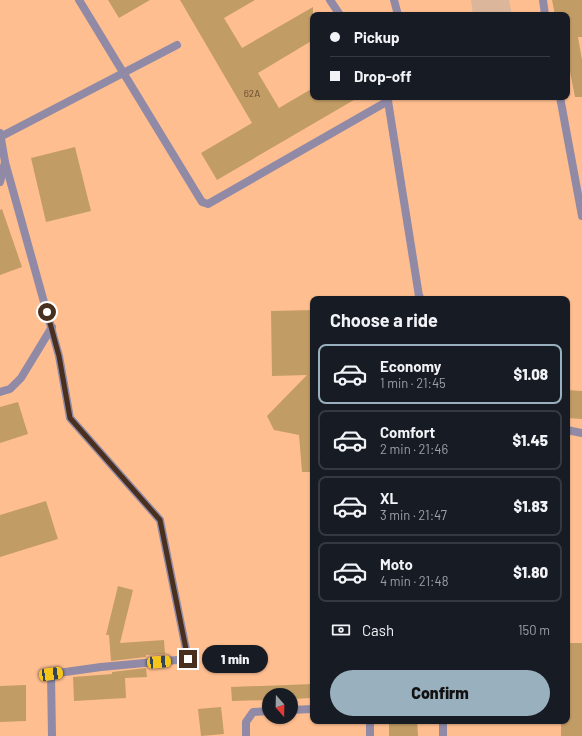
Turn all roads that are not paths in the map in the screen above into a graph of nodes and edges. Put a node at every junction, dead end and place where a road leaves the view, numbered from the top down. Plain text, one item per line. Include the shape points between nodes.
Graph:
1 (79, 0) edge
2 (330, 0) edge
3 (394, 0) edge
4 (543, 0) edge
5 (338, 12) edge
6 (397, 12) edge
7 (545, 12) edge
8 (177, 46) dead end
9 (123, 74) junction
10 (385, 100) edge
11 (387, 100) edge
12 (561, 100) edge
13 (1, 135) edge
14 (5, 162) junction
15 (0, 182) edge
16 (582, 216) edge
17 (420, 296) edge
18 (52, 327) junction
19 (0, 392) edge
20 (570, 431) edge
21 (582, 433) edge
22 (310, 709) edge
23 (298, 710) edge
24 (262, 711) edge
25 (370, 724) edge
26 (443, 724) edge
27 (52, 736) edge
28 (246, 736) edge
29 (370, 736) edge
30 (443, 736) edge

1 - 9 street
2 - 5 street
3 - 6 street
4 - 7 street
8 - 9 street
9 - 10 street via 202,202 208,204
9 - 13 street
11 - 17 street
12 - 16 street
13 - 14 street
14 - 15 street
14 - 18 street
18 - 19 street via 20,378 10,389
18 - 27 street via 70,418 160,520 188,659 51,674
20 - 21 street
22 - 23 street
24 - 28 street via 253,712 246,722
25 - 29 street
26 - 30 street

